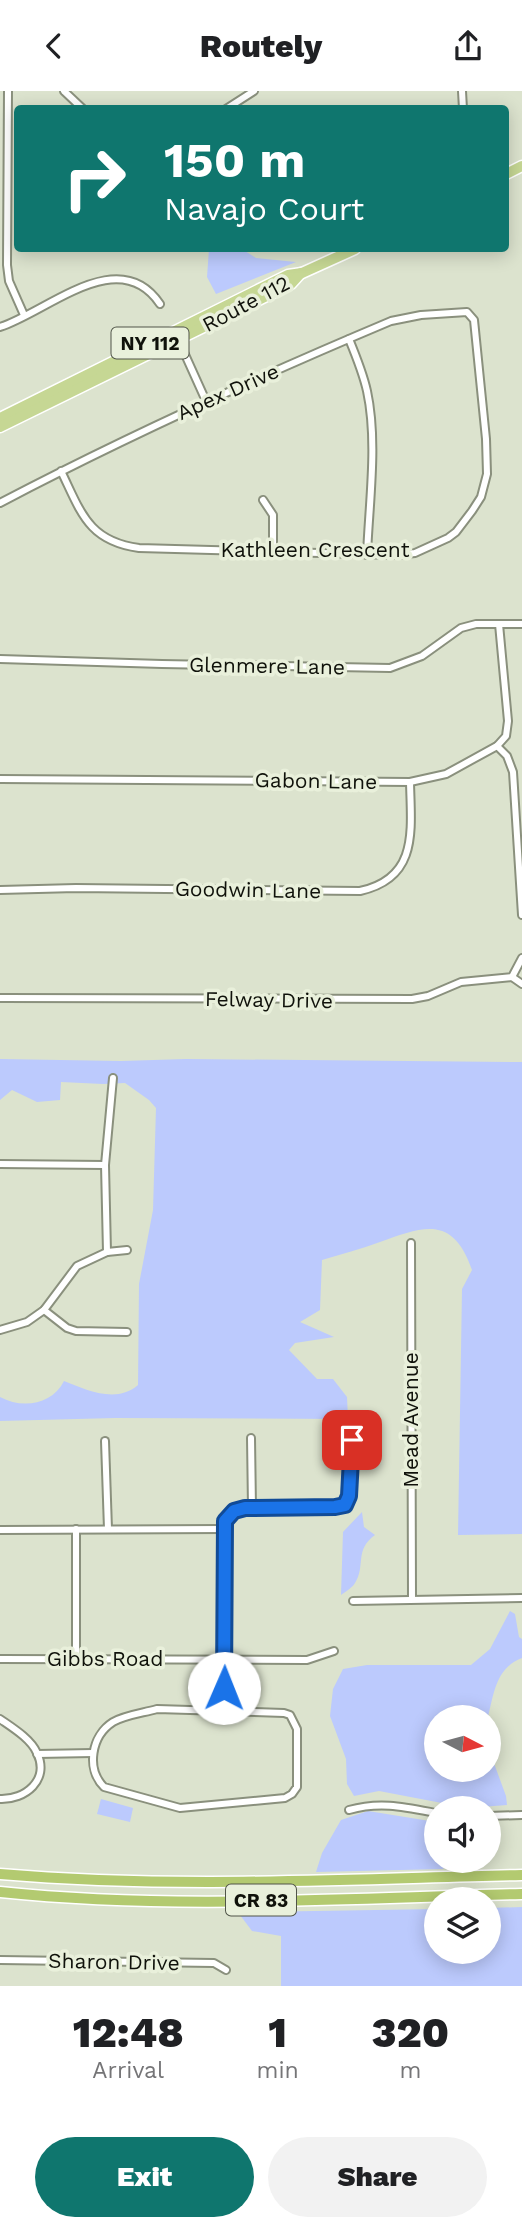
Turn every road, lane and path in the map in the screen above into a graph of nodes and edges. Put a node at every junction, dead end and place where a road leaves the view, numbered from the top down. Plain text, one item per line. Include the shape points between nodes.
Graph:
1 (8, 91) edge
2 (64, 91) edge
3 (254, 91) edge
4 (79, 105) edge
5 (232, 105) edge
6 (4, 194) edge
7 (348, 252) edge
8 (160, 304) dead end
9 (467, 312) joint
10 (23, 315) junction
11 (0, 327) edge
12 (176, 335) junction
13 (349, 339) junction
14 (205, 401) junction
15 (0, 418) edge
16 (0, 427) edge
17 (61, 471) junction
18 (263, 500) dead end
19 (0, 503) edge
20 (273, 551) junction
21 (367, 555) junction
22 (499, 624) junction
23 (522, 624) edge
24 (0, 659) edge
25 (497, 747) junction
26 (0, 779) edge
27 (410, 782) junction
28 (0, 890) edge
29 (522, 915) edge
30 (522, 958) edge
31 (512, 977) junction
32 (522, 984) edge
33 (0, 998) edge
34 (113, 1078) dead end
35 (0, 1164) edge
36 (105, 1165) junction
37 (411, 1243) dead end
38 (127, 1250) dead end
39 (107, 1252) junction
40 (44, 1310) junction
41 (0, 1330) edge
42 (127, 1332) dead end
43 (251, 1438) dead end
44 (352, 1440) dead end
45 (105, 1441) dead end
46 (252, 1508) junction
47 (76, 1529) junction
48 (108, 1529) junction
49 (225, 1529) junction
50 (0, 1530) edge
51 (412, 1598) junction
52 (522, 1598) edge
53 (353, 1601) dead end
54 (334, 1651) dead end
55 (0, 1659) edge
56 (76, 1660) junction
57 (225, 1660) junction
58 (224, 1713) junction
59 (0, 1719) edge
60 (93, 1753) junction
61 (37, 1754) junction
62 (0, 1799) edge
63 (349, 1809) dead end
64 (424, 1811) edge
65 (522, 1815) edge
66 (501, 1816) edge
67 (0, 1874) edge
68 (522, 1875) edge
69 (0, 1892) edge
70 (522, 1894) edge
71 (0, 1960) edge
72 (226, 1970) dead end

1 - 6 street
2 - 4 street
3 - 5 street
6 - 10 street via 9,281
7 - 12 main road, Route 112 / NY 112 via 288,275
8 - 10 street via 138,283 115,278
9 - 13 street, Apex Drive via 405,317
9 - 21 street, Kathleen Crescent via 477,330 486,439 487,474 481,497 448,538 415,552
10 - 11 street
12 - 14 street
12 - 15 main road, Route 112 / NY 112 via 111,361
12 - 16 main road, Route 112 / NY 112
13 - 14 street, Apex Drive
13 - 21 street via 363,376 369,411
14 - 17 street, Apex Drive
17 - 19 street, Apex Drive
17 - 20 street, Kathleen Crescent via 89,525 122,546
18 - 20 street via 273,515
20 - 21 street, Kathleen Crescent
22 - 23 street, Glenmere Lane
22 - 24 street, Glenmere Lane via 461,628 422,656 390,668
22 - 25 street via 508,729
25 - 27 street, Gabon Lane via 446,774
25 - 29 street via 507,756 513,772
26 - 27 street, Gabon Lane
27 - 28 street, Goodwin Lane via 408,852 401,867 382,884 360,891
30 - 31 street
31 - 32 street
31 - 33 street, Felway Drive via 461,982 412,999
34 - 36 street
35 - 36 street
36 - 39 street
37 - 51 street, Mead Avenue
38 - 39 street
39 - 40 street via 78,1266
40 - 41 street via 27,1322
40 - 42 street via 76,1331
43 - 46 street
44 - 46 street via 345,1505
45 - 48 street
46 - 49 street via 238,1509
47 - 48 street
47 - 50 street
47 - 56 street
48 - 49 street
49 - 57 street
51 - 52 street
51 - 53 street
54 - 57 street, Gibbs Road via 307,1660
55 - 56 street, Gibbs Road
56 - 57 street, Gibbs Road
57 - 58 street
58 - 60 street via 157,1709 118,1720 103,1731
58 - 60 street via 284,1713 292,1717 297,1728 298,1784 292,1794 173,1807 104,1787 97,1780
59 - 61 street
60 - 61 street
61 - 62 street via 39,1779 29,1792 12,1800
63 - 64 street via 386,1804
65 - 66 street
67 - 68 highway, CR 83 via 146,1882
69 - 70 highway, CR 83 via 162,1901
71 - 72 street, Sharon Drive via 214,1963

